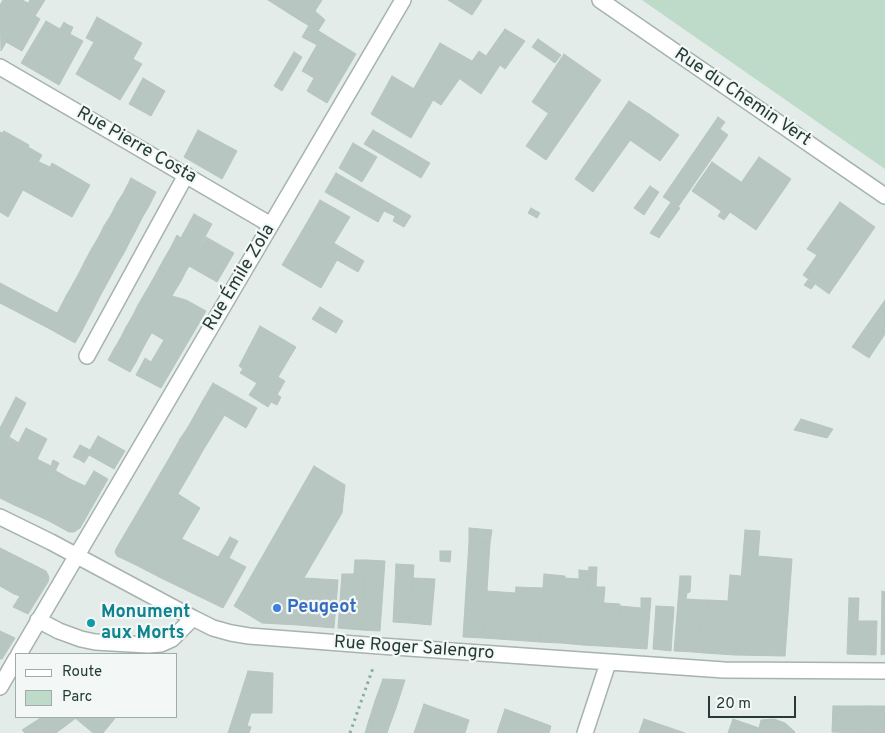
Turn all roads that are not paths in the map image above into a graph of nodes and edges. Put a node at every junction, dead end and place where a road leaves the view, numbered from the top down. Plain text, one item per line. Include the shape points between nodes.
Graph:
1 (403, 0) edge
2 (600, 0) edge
3 (0, 67) edge
4 (186, 176) junction
5 (885, 196) edge
6 (271, 225) junction
7 (87, 356) dead end
8 (0, 517) edge
9 (76, 556) junction
10 (193, 618) junction
11 (38, 620) junction
12 (20, 653) edge
13 (15, 661) edge
14 (608, 663) junction
15 (885, 672) edge
16 (0, 687) edge
17 (585, 733) edge

1 - 6 street, Rue Émile Zola
2 - 5 street, Rue du Chemin Vert
3 - 4 street, Rue Pierre Costa
4 - 6 street, Rue Pierre Costa
4 - 7 street
6 - 9 street, Rue Émile Zola
8 - 9 street, Rue Roger Salengro
9 - 10 street, Rue Roger Salengro
9 - 11 street
10 - 11 street via 172,639 148,645 81,639
10 - 14 street, Rue Roger Salengro via 213,628 240,634
11 - 12 street
13 - 16 street
14 - 15 street, Rue Roger Salengro via 733,671
14 - 17 street

